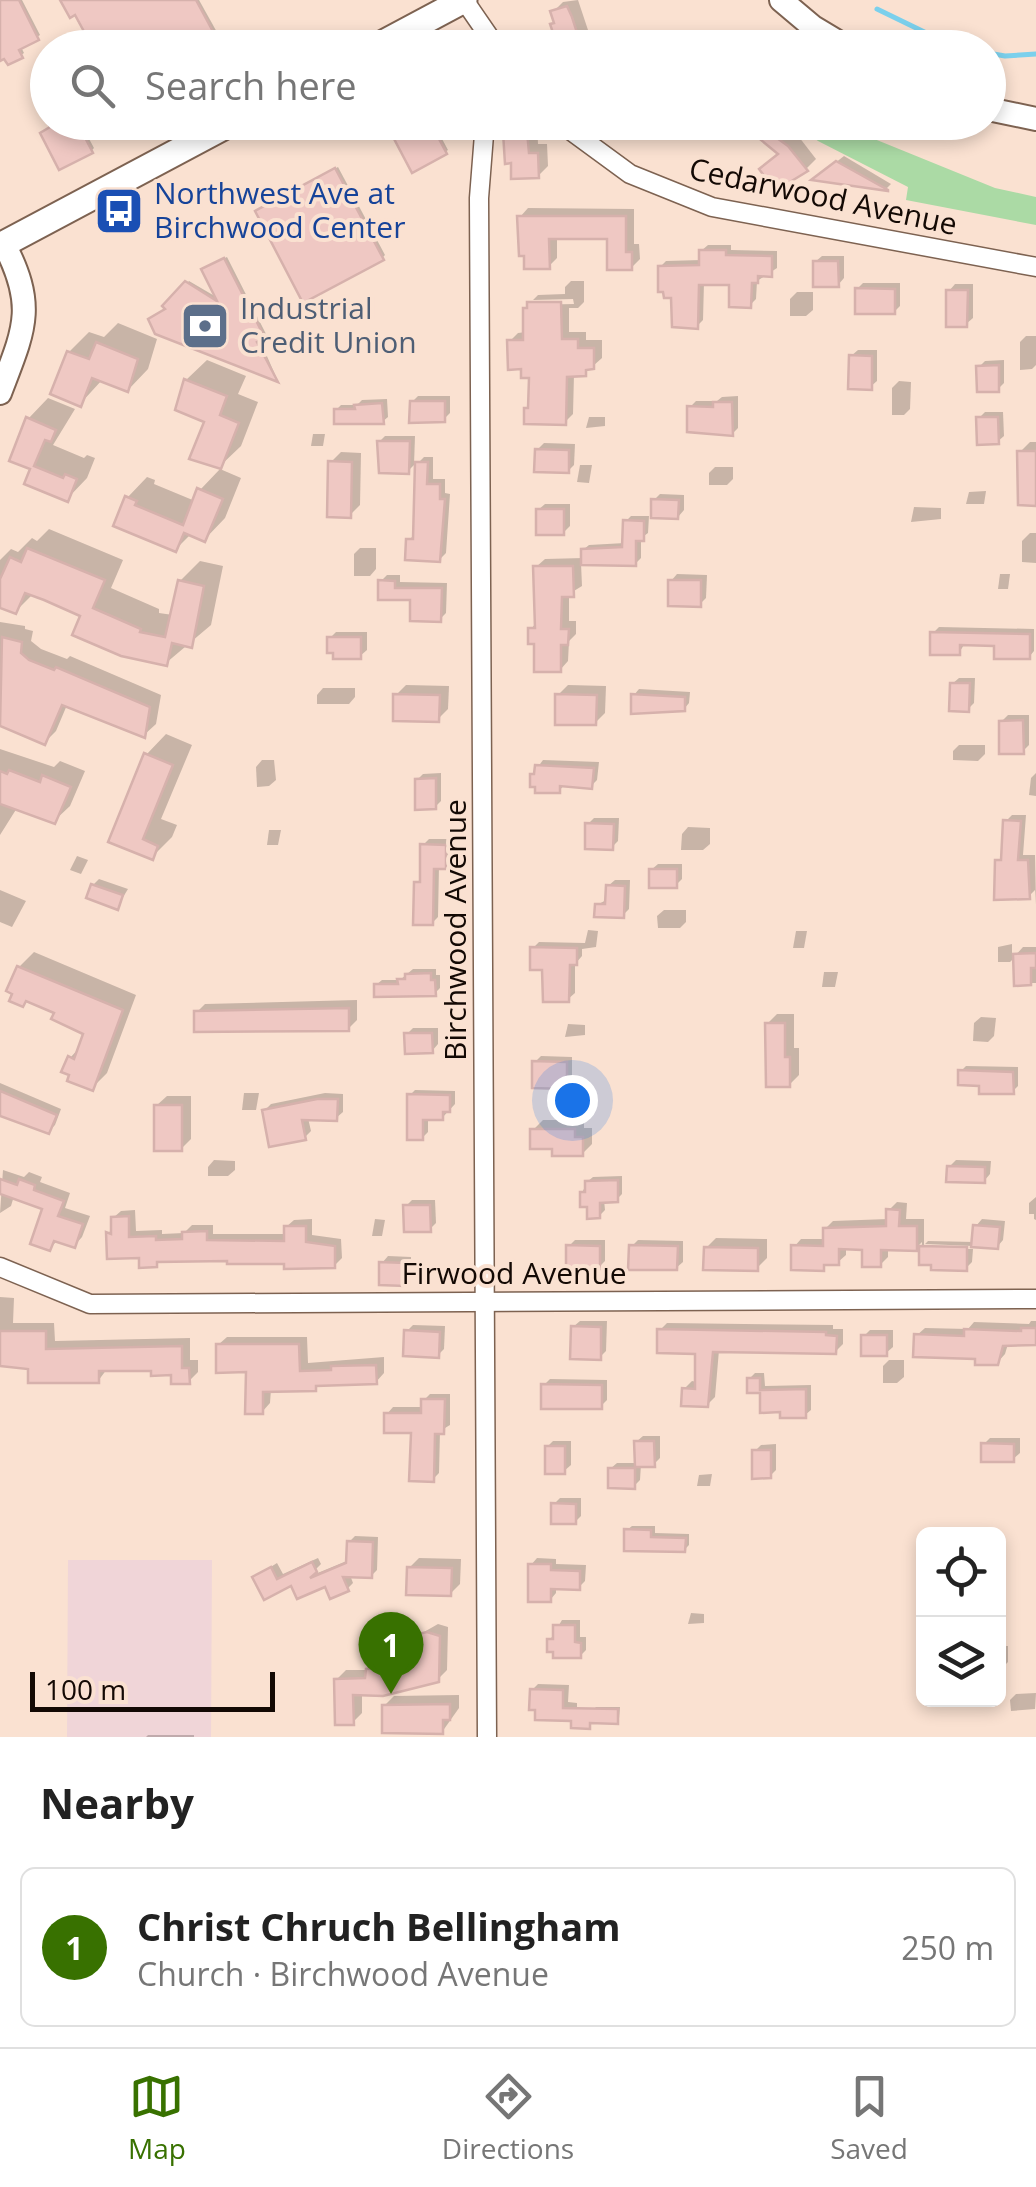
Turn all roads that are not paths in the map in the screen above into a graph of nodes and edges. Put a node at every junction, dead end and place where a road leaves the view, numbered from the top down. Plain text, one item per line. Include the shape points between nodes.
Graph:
1 (464, 0) edge
2 (781, 0) edge
3 (408, 30) edge
4 (485, 30) edge
5 (817, 30) edge
6 (1006, 112) edge
7 (1036, 119) edge
8 (199, 140) edge
9 (483, 140) edge
10 (584, 140) edge
11 (2, 245) edge
12 (1036, 267) edge
13 (0, 393) edge
14 (0, 1267) edge
15 (1036, 1300) edge
16 (485, 1301) junction
17 (487, 1737) edge

1 - 3 main road
1 - 4 street
2 - 5 street
6 - 7 street
8 - 11 main road
9 - 16 street, Birchwood Avenue
10 - 12 street, Cedarwood Avenue via 630,174 712,207
11 - 13 street via 22,283 25,320
14 - 16 street, Firwood Avenue via 90,1304
15 - 16 street, Firwood Avenue
16 - 17 street, Birchwood Avenue

